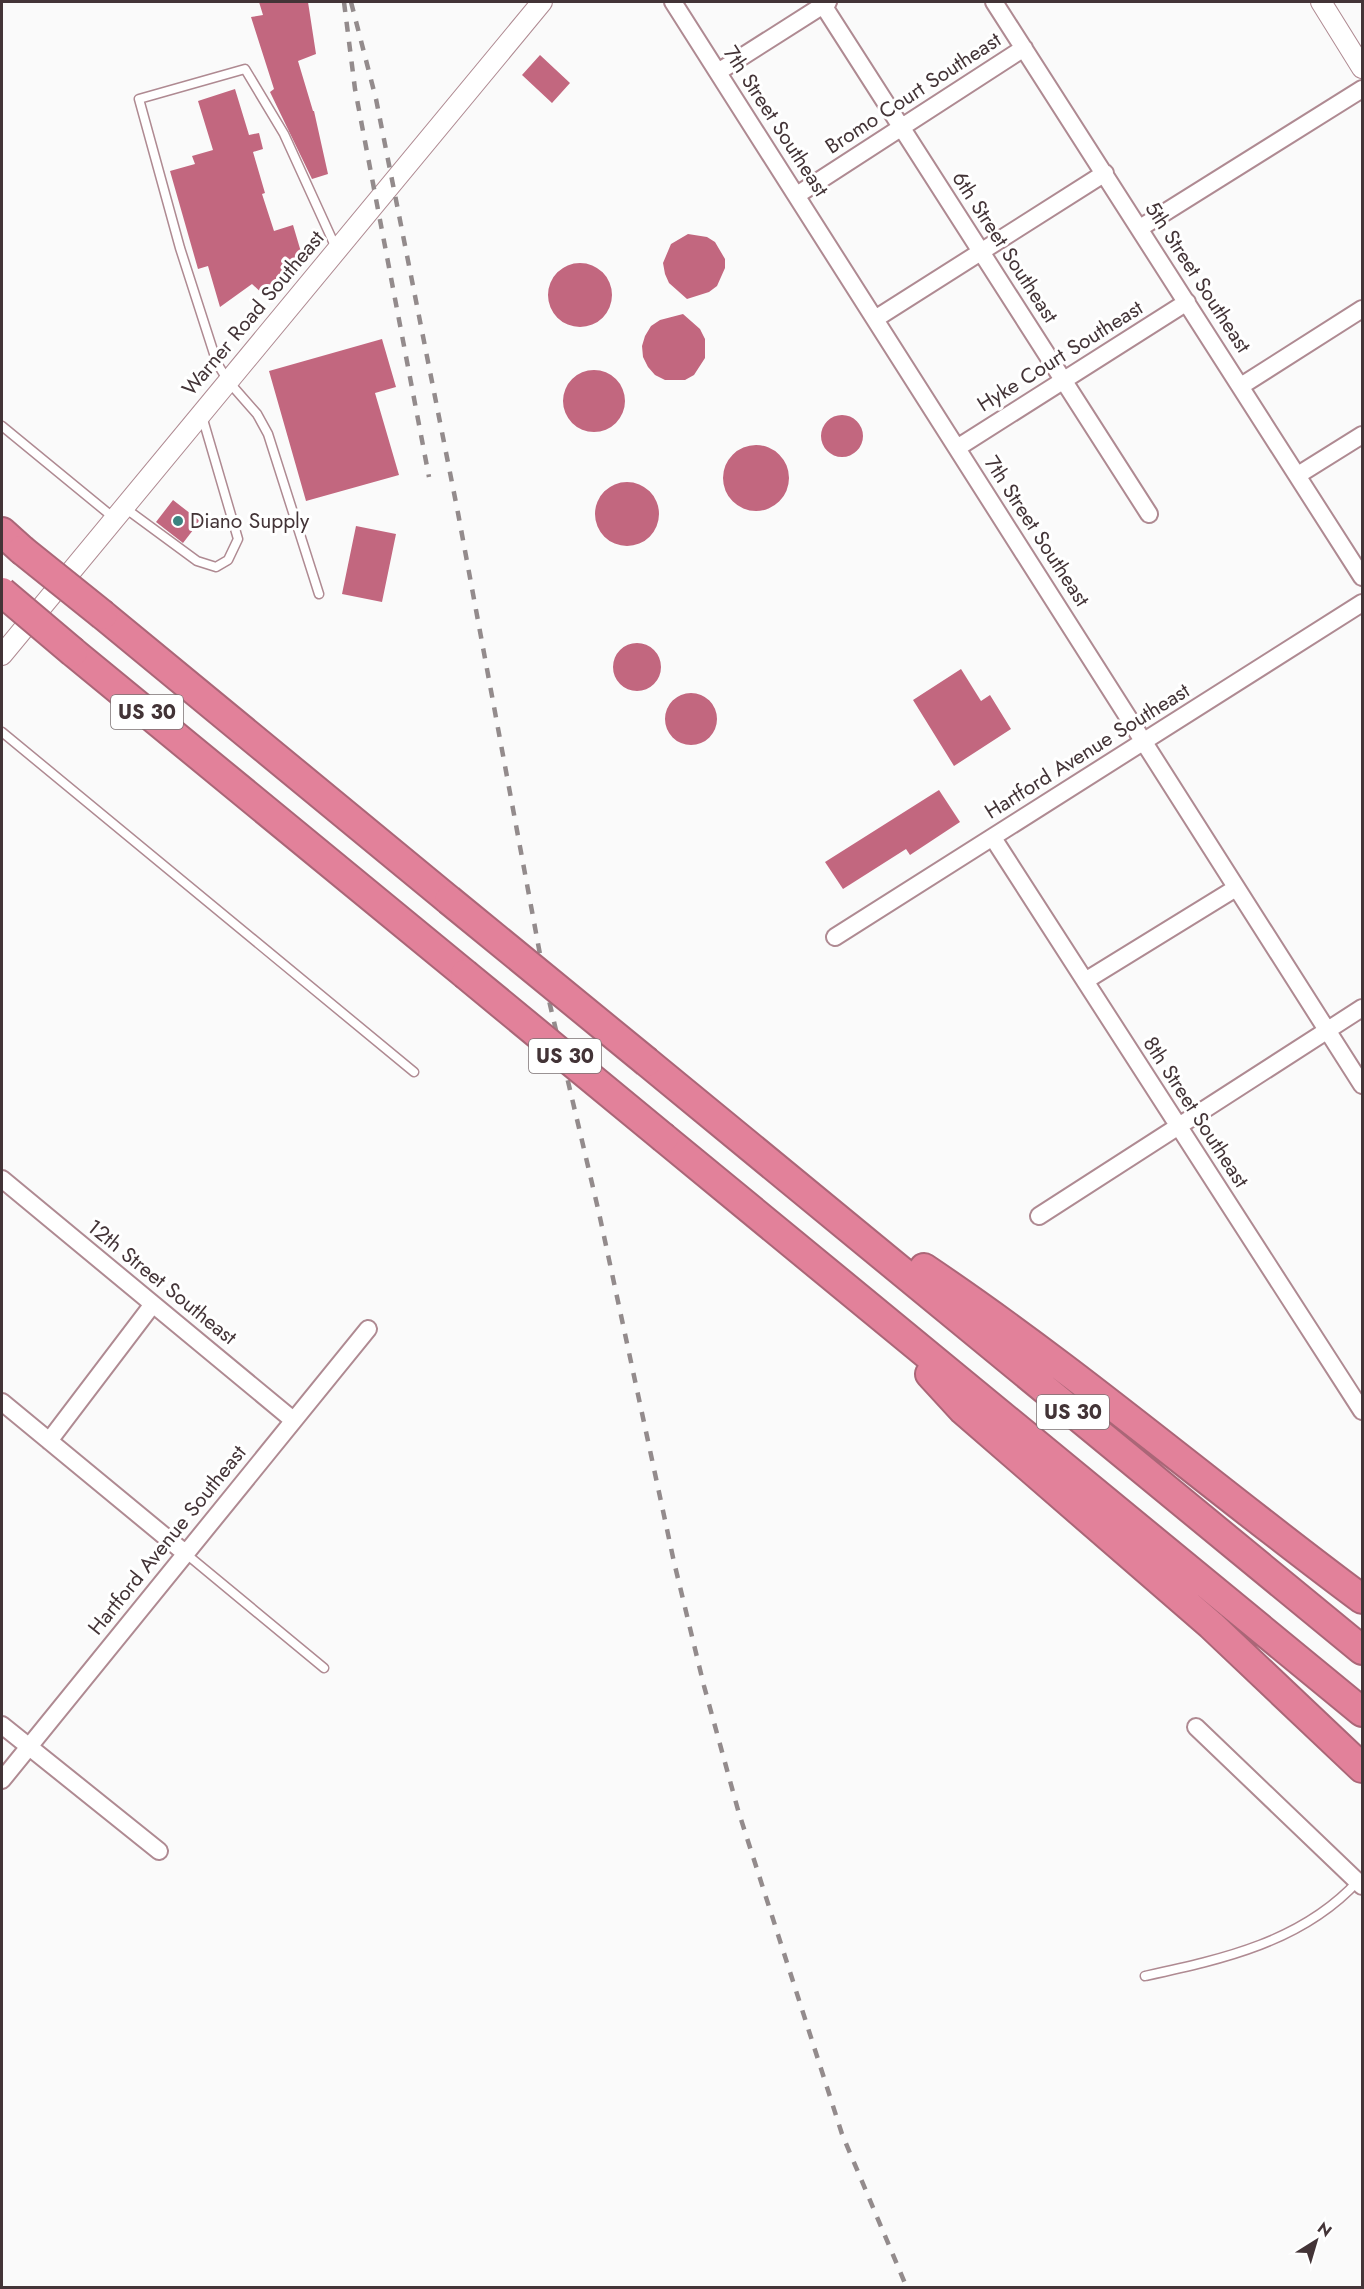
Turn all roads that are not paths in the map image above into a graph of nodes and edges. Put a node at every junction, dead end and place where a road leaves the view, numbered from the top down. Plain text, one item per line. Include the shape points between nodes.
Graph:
1 (542, 2) edge
2 (673, 2) edge
3 (994, 2) edge
4 (1321, 2) edge
5 (826, 3) edge
6 (1024, 48) junction
7 (1362, 68) edge
8 (718, 72) junction
9 (1362, 88) edge
10 (902, 127) junction
11 (1104, 173) junction
12 (797, 195) junction
13 (1140, 228) junction
14 (337, 250) junction
15 (981, 251) junction
16 (1187, 302) junction
17 (1362, 309) edge
18 (875, 319) junction
19 (1063, 379) junction
20 (228, 381) junction
21 (1241, 386) junction
22 (201, 412) junction
23 (2, 426) edge
24 (1362, 435) edge
25 (957, 448) junction
26 (1298, 475) junction
27 (119, 512) junction
28 (1149, 514) dead end
29 (12, 541) edge
30 (1362, 577) edge
31 (2, 592) edge
32 (319, 594) dead end
33 (1362, 603) edge
34 (2, 655) edge
35 (2, 732) edge
36 (1144, 741) junction
37 (993, 838) junction
38 (1236, 888) junction
39 (835, 937) dead end
40 (1085, 981) junction
41 (1362, 1008) edge
42 (1328, 1030) junction
43 (414, 1072) dead end
44 (1362, 1085) edge
45 (1178, 1127) junction
46 (784, 1174) junction
47 (2, 1179) edge
48 (1040, 1216) dead end
49 (153, 1304) junction
50 (867, 1304) junction
51 (368, 1329) dead end
52 (2, 1402) edge
53 (1362, 1411) edge
54 (293, 1420) junction
55 (49, 1441) junction
56 (185, 1553) junction
57 (1362, 1599) edge
58 (1362, 1650) edge
59 (324, 1668) dead end
60 (1362, 1712) edge
61 (2, 1725) edge
62 (1196, 1726) dead end
63 (28, 1746) junction
64 (1362, 1768) edge
65 (2, 1780) edge
66 (159, 1851) dead end
67 (1360, 1883) edge
68 (1144, 1976) dead end

1 - 14 street, Warner Road Southeast
2 - 8 street, 7th Street Southeast
3 - 6 street, 5th Street Southeast
4 - 7 street
5 - 8 street
5 - 10 street, 6th Street Southeast
6 - 10 street, Bromo Court Southeast
6 - 11 street, 5th Street Southeast
8 - 12 street, 7th Street Southeast
9 - 13 street
10 - 12 street, Bromo Court Southeast
10 - 15 street, 6th Street Southeast
11 - 13 street, 5th Street Southeast
11 - 15 street
12 - 18 street, 7th Street Southeast
13 - 16 street, 5th Street Southeast
14 - 20 street, Warner Road Southeast
14 - 20 lane via 284,134 245,69 139,99 180,248 217,363
15 - 18 street
15 - 19 street, 6th Street Southeast
16 - 19 street, Hyke Court Southeast
16 - 21 street, 5th Street Southeast
17 - 21 street
18 - 25 street, 7th Street Southeast
19 - 25 street, Hyke Court Southeast
19 - 28 street, 6th Street Southeast
20 - 22 street, Warner Road Southeast
20 - 32 lane via 257,414 268,434
21 - 26 street, 5th Street Southeast
22 - 27 street, Warner Road Southeast
22 - 27 lane via 238,539 228,560 216,567 197,561
23 - 27 lane
24 - 26 street
25 - 36 street, 7th Street Southeast
26 - 30 street, 5th Street Southeast
27 - 34 street, Warner Road Southeast
29 - 46 highway, US 30, bridge
31 - 50 highway, US 30, bridge
33 - 36 street, Hartford Avenue Southeast
35 - 43 lane
36 - 37 street, Hartford Avenue Southeast
36 - 38 street, 7th Street Southeast
37 - 39 street, Hartford Avenue Southeast
37 - 40 street, 8th Street Southeast
38 - 40 street
38 - 42 street, 7th Street Southeast
40 - 45 street, 8th Street Southeast
41 - 42 street
42 - 44 street, 7th Street Southeast
42 - 45 street
45 - 48 street
45 - 53 street, 8th Street Southeast
46 - 57 highway via 990,1312
46 - 58 highway, US 30
47 - 49 street, 12th Street Southeast
49 - 54 street, 12th Street Southeast
49 - 55 street
50 - 60 highway, US 30
50 - 64 highway via 963,1410 1211,1625
51 - 54 street, Hartford Avenue Southeast
52 - 55 street
54 - 56 street, Hartford Avenue Southeast
55 - 56 street
56 - 59 lane
56 - 63 street, Hartford Avenue Southeast
61 - 63 street
62 - 67 street
63 - 65 street, Hartford Avenue Southeast
63 - 66 street
67 - 68 lane via 1301,1926 1254,1948

